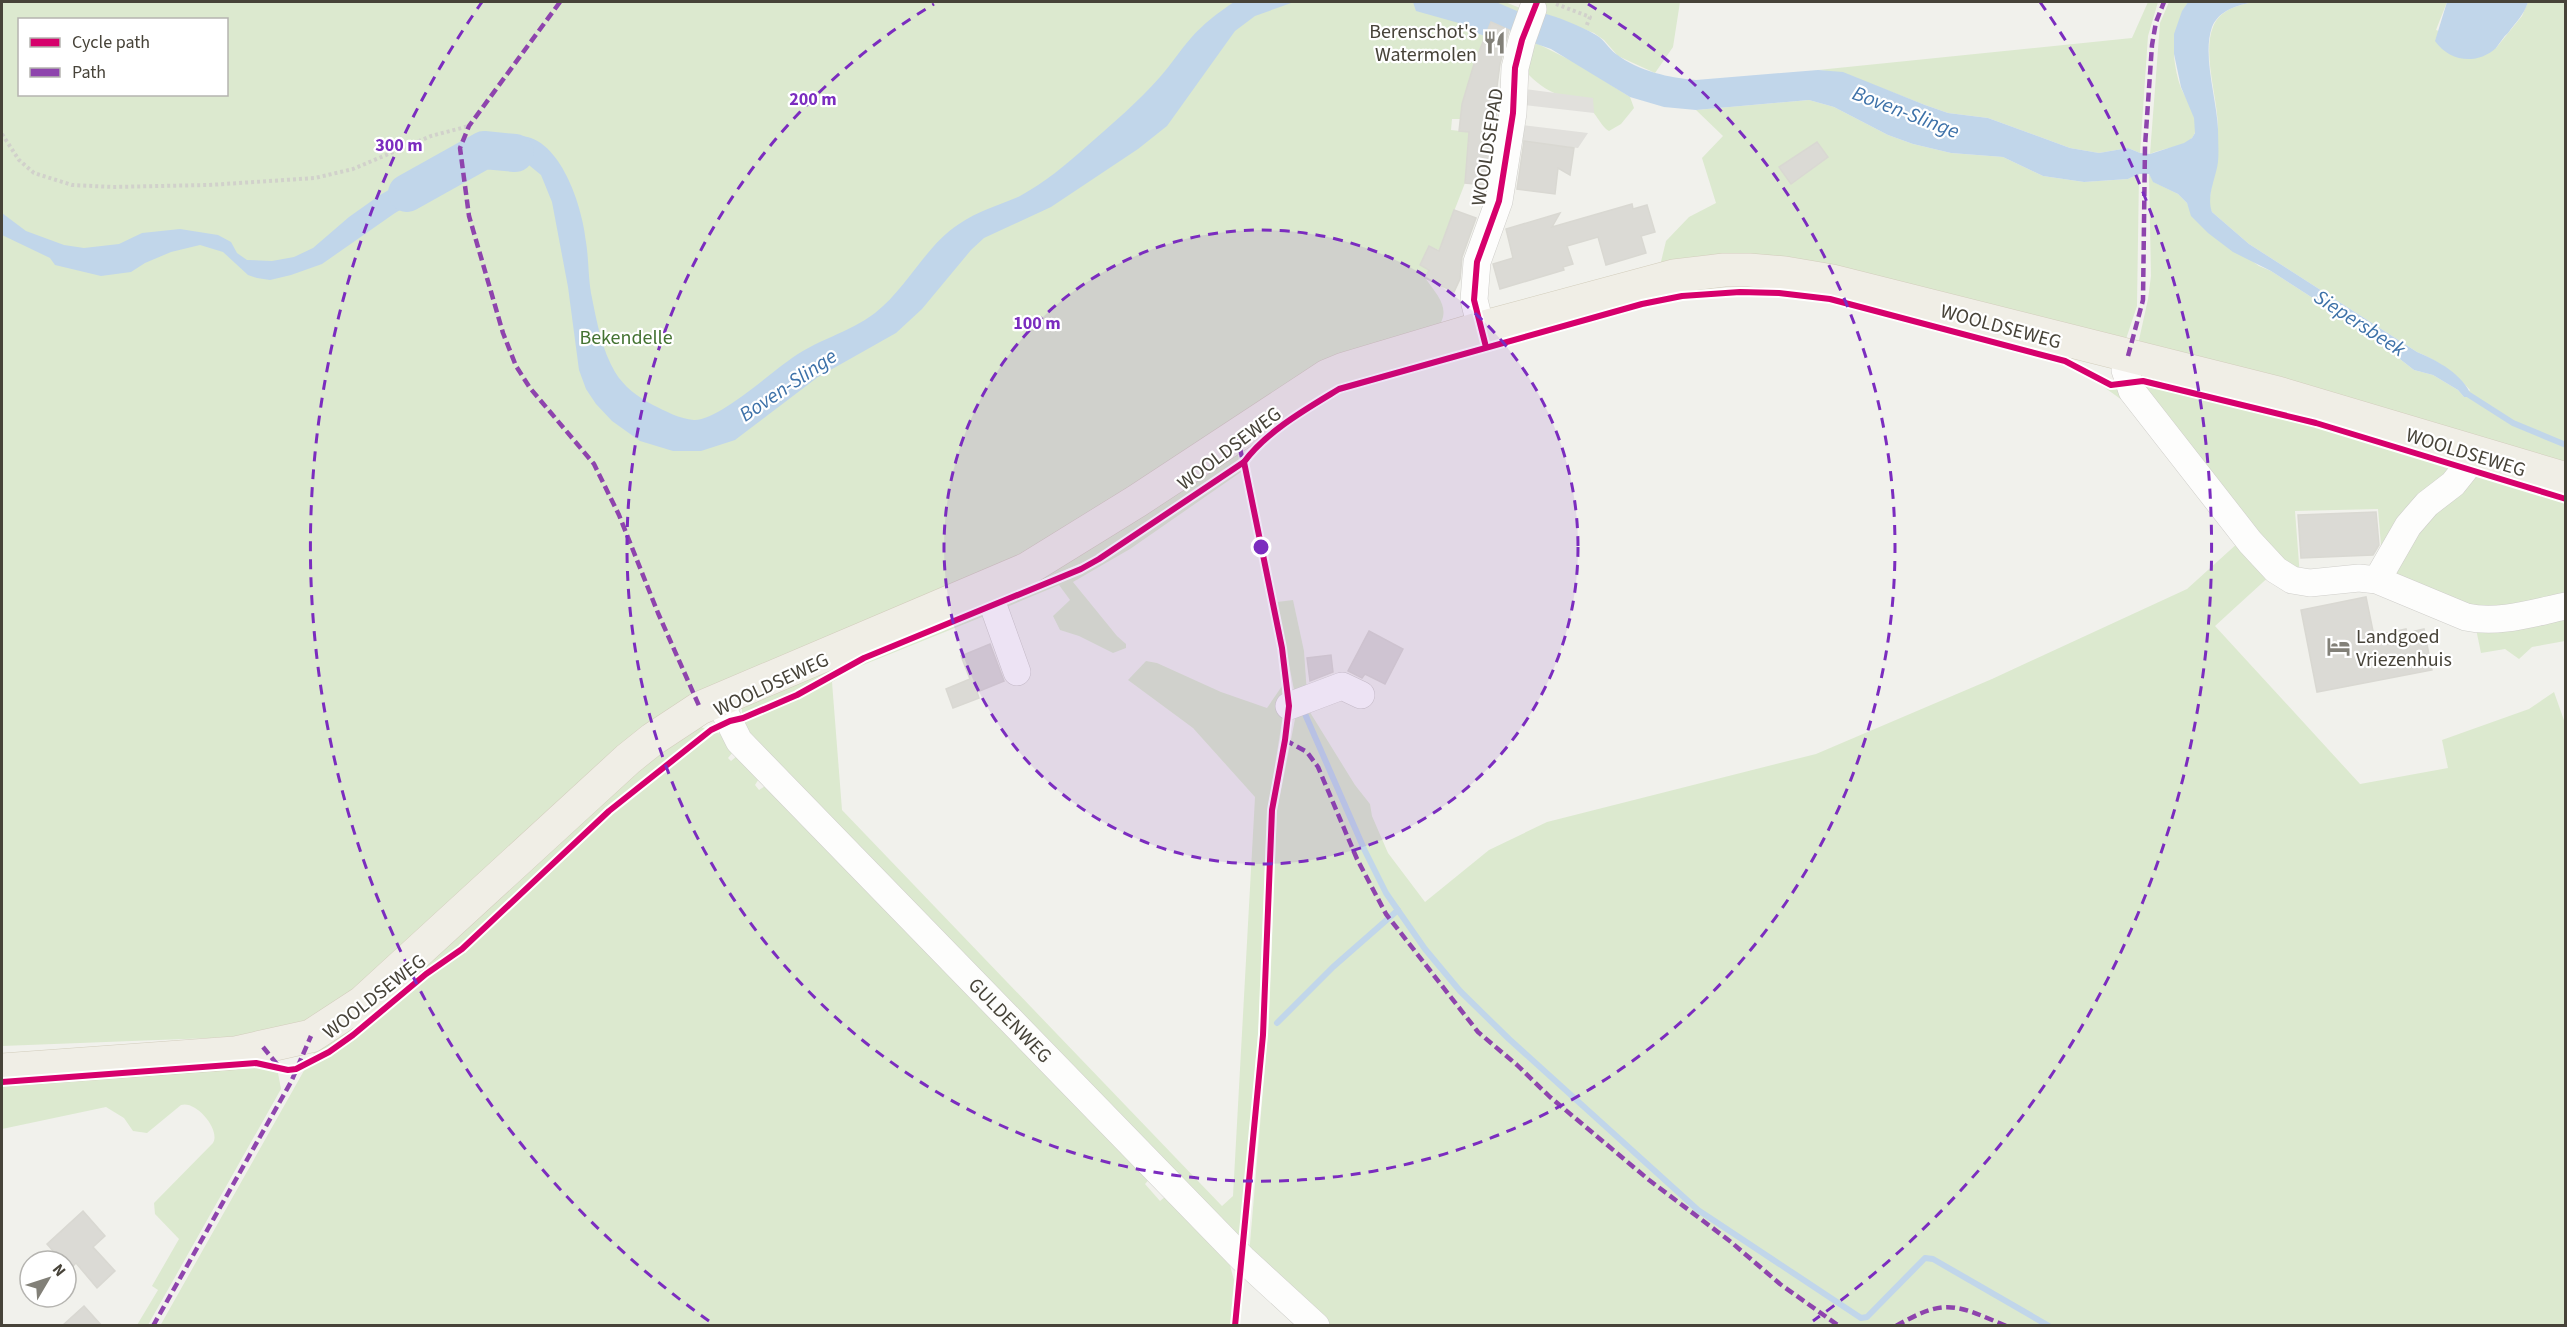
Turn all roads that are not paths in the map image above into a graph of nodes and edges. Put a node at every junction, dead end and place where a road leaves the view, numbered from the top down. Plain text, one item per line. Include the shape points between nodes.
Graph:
1 (1541, 5) edge
2 (1481, 328) junction
3 (2128, 356) junction
4 (2470, 450) junction
5 (2565, 479) edge
6 (2377, 580) junction
7 (985, 588) junction
8 (2565, 606) edge
9 (1017, 672) dead end
10 (1362, 695) dead end
11 (719, 701) junction
12 (1289, 705) dead end
13 (2, 1070) edge
14 (1316, 1326) edge

1 - 2 street, WOOLDSEPAD via 1522,40 1515,68 1513,113 1499,201 1477,262 1474,300
2 - 3 main road, WOOLDSEWEG via 1674,276 1749,270 1832,281
2 - 7 main road, WOOLDSEWEG via 1327,376 1050,556
3 - 4 main road, WOOLDSEWEG via 2278,393
3 - 6 street via 2125,370 2132,391 2276,570 2292,580 2310,583
4 - 5 main road, WOOLDSEWEG
4 - 6 street via 2465,469 2408,526
6 - 8 street via 2479,620
7 - 9 street
7 - 11 main road, WOOLDSEWEG
10 - 12 street via 1342,686
11 - 13 main road, WOOLDSEWEG via 678,721 628,759 363,1002 311,1035 236,1053
11 - 14 street, GULDENWEG via 739,741 1243,1259

